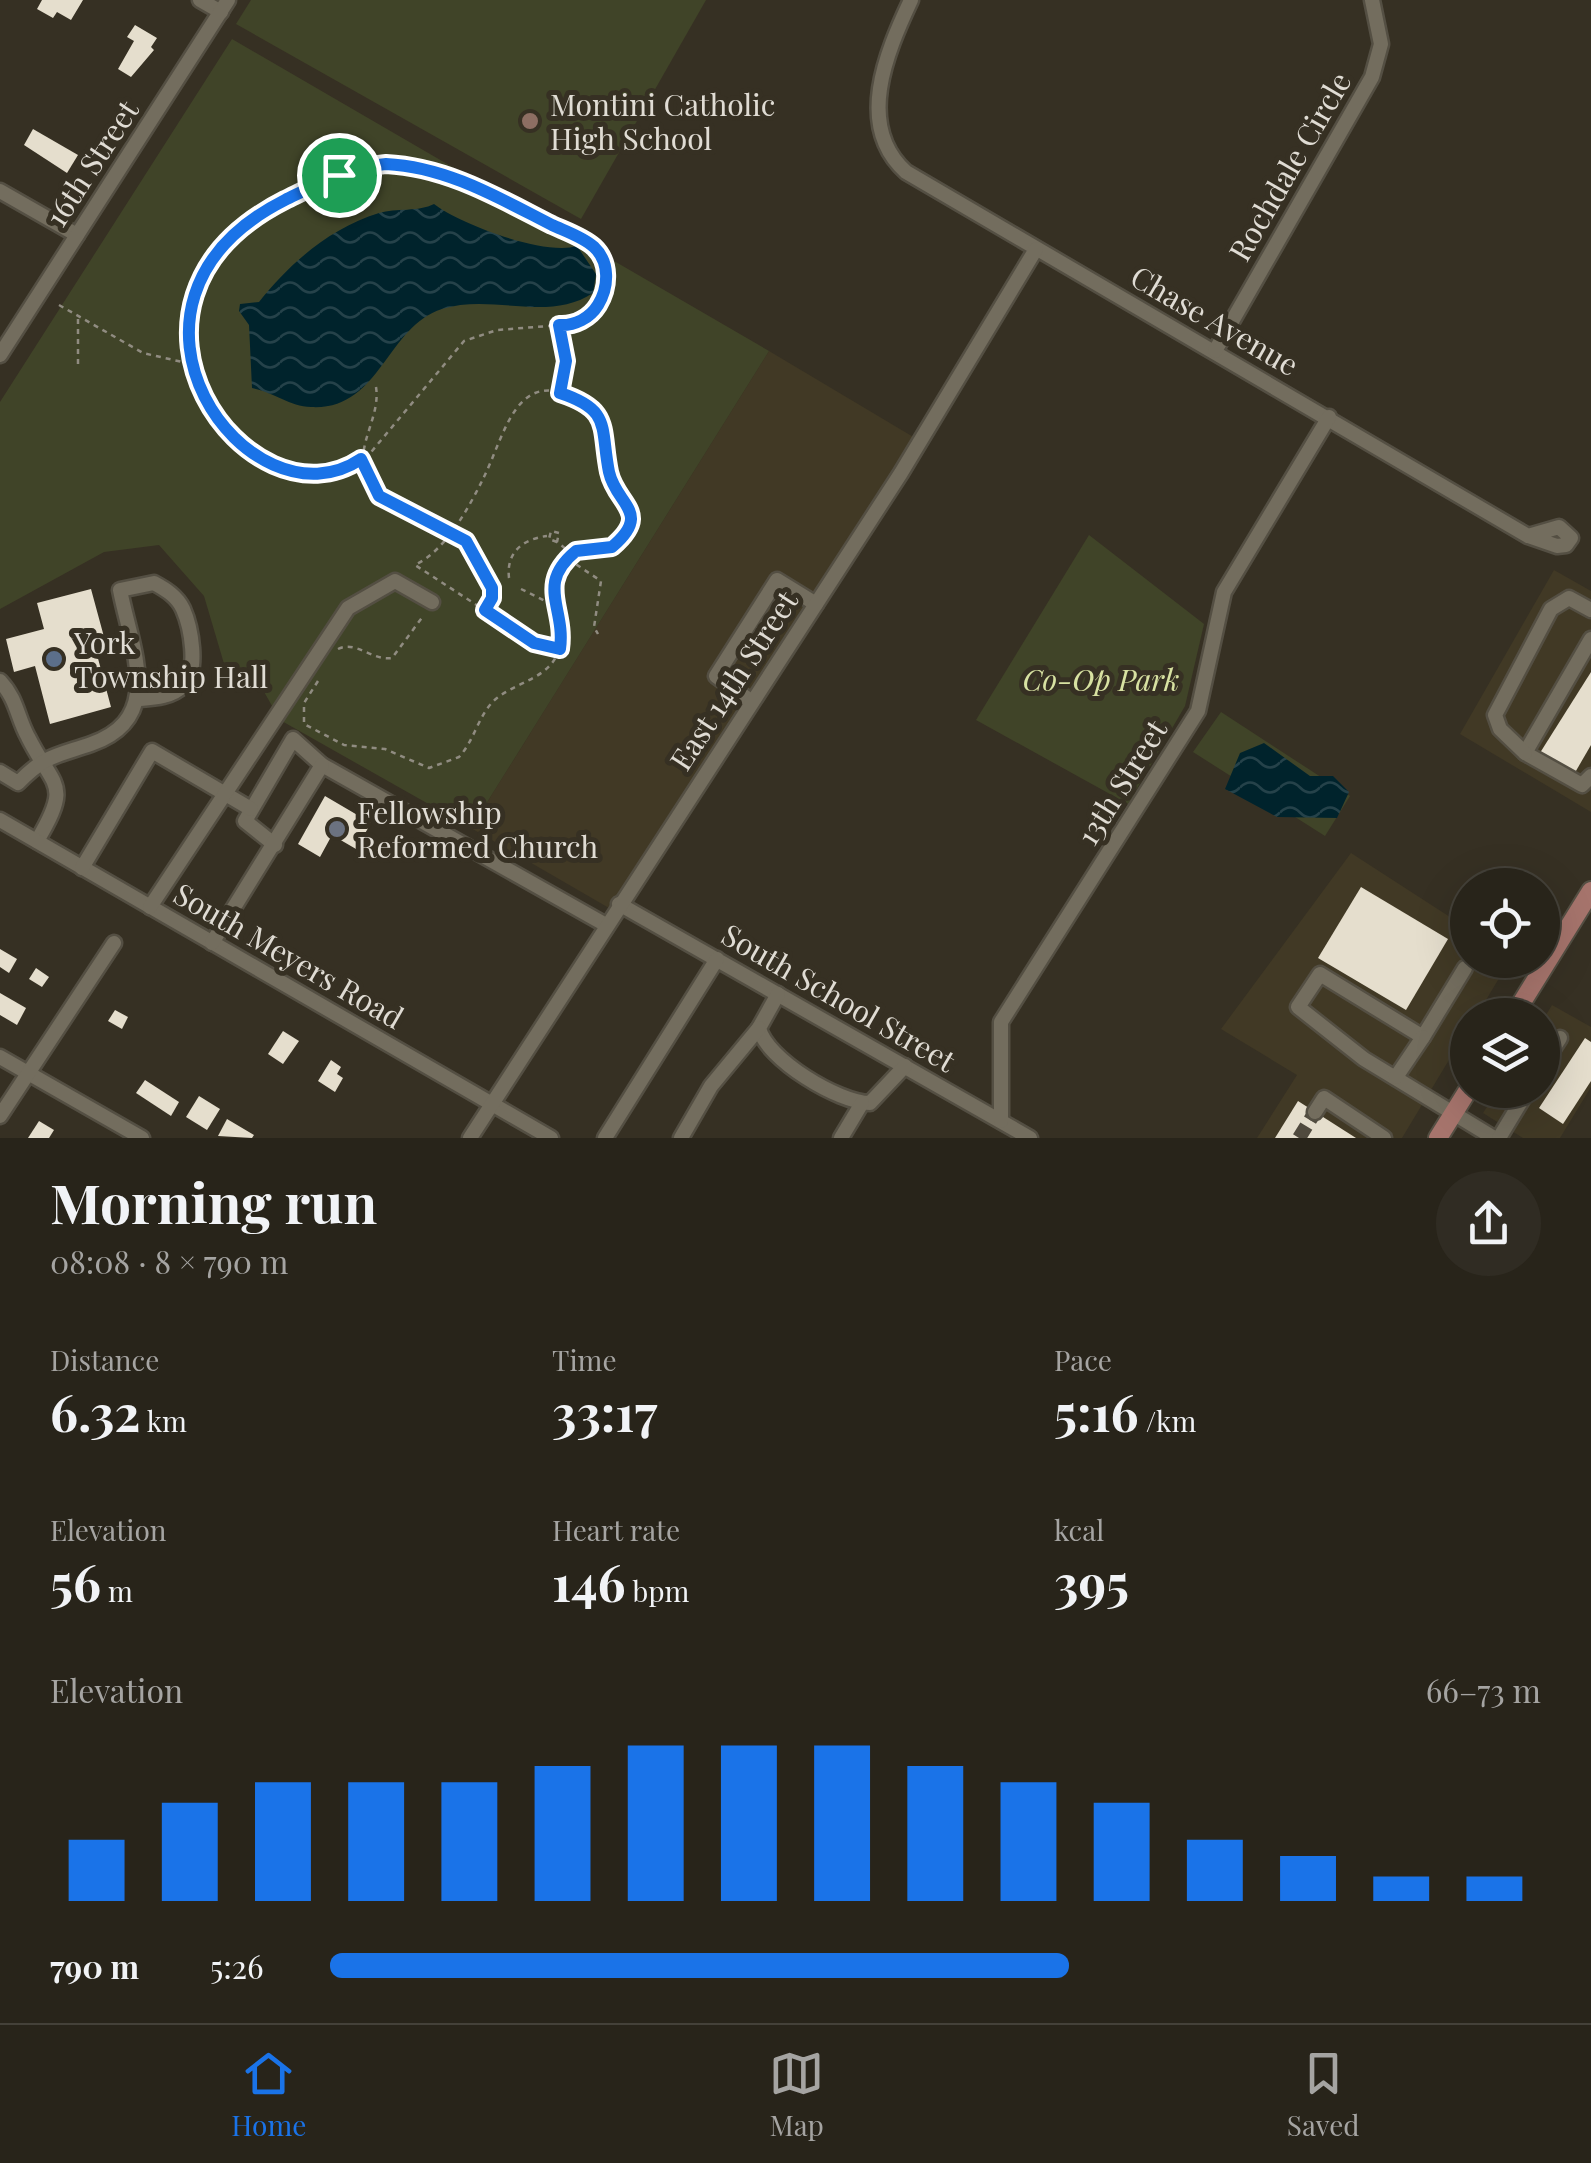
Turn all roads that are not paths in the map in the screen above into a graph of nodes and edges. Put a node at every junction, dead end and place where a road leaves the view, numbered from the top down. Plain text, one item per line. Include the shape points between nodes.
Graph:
1 (200, 0) edge
2 (910, 0) edge
3 (1372, 0) edge
4 (225, 6) edge
5 (0, 191) edge
6 (78, 235) junction
7 (1036, 249) junction
8 (1215, 351) junction
9 (0, 355) edge
10 (1330, 418) junction
11 (1528, 536) dead end
12 (432, 602) road end
13 (816, 604) junction
14 (1591, 610) edge
15 (1591, 639) edge
16 (0, 682) edge
17 (140, 700) junction
18 (752, 702) junction
19 (1525, 752) junction
20 (42, 758) junction
21 (322, 765) junction
22 (0, 772) edge
23 (1591, 776) edge
24 (225, 793) junction
25 (251, 810) junction
26 (0, 820) edge
27 (36, 841) junction
28 (274, 845) junction
29 (82, 868) junction
30 (1591, 891) edge
31 (620, 904) junction
32 (150, 907) junction
33 (606, 925) junction
34 (114, 942) dead end
35 (212, 943) junction
36 (717, 960) junction
37 (1459, 978) edge
38 (778, 994) junction
39 (1525, 998) edge
40 (760, 1028) junction
41 (1423, 1038) junction
42 (0, 1057) edge
43 (905, 1066) junction
44 (28, 1073) junction
45 (1396, 1077) junction
46 (493, 1104) junction
47 (862, 1104) junction
48 (1456, 1108) edge
49 (1516, 1108) edge
50 (1316, 1112) dead end
51 (1452, 1114) junction
52 (0, 1116) edge
53 (1002, 1121) junction
54 (1381, 1137) edge
55 (142, 1138) edge
56 (470, 1138) edge
57 (551, 1138) edge
58 (605, 1138) edge
59 (681, 1138) edge
60 (841, 1138) edge
61 (1030, 1138) edge
62 (1438, 1138) edge
63 (1496, 1138) edge

1 - 4 street
2 - 7 street, Chase Avenue via 882,80 878,115 884,144 906,172
3 - 8 street, Rochdale Circle via 1381,44 1372,77
4 - 6 street, 16th Street
5 - 6 street
6 - 9 street, 16th Street
7 - 8 street, Chase Avenue
7 - 13 street, East 14th Street
8 - 10 street, Chase Avenue
10 - 11 street, Chase Avenue
10 - 53 street, 13th Street via 1224,592 1198,711 1001,1022
12 - 24 street via 395,581 348,608
13 - 18 street, East 14th Street
13 - 18 street via 777,580 716,676
14 - 19 street via 1569,598 1551,609 1494,715
15 - 19 street
16 - 20 street
17 - 17 street via 120,590 154,582 183,609 193,666 186,684 167,696
17 - 20 street via 102,740
18 - 31 street, East 14th Street
19 - 23 street via 1582,785
20 - 22 street via 18,783
20 - 27 street via 58,793
21 - 25 street via 293,739
21 - 28 street
21 - 33 street
24 - 25 street
24 - 29 street via 152,750
24 - 32 street
25 - 28 street via 244,821
26 - 27 street, South Meyers Road
27 - 29 street, South Meyers Road
28 - 35 street
29 - 32 street, South Meyers Road
30 - 39 main road
31 - 33 street, East 14th Street
31 - 36 street, South School Street
32 - 35 street, South Meyers Road
33 - 46 street, East 14th Street
34 - 44 street
35 - 46 street, South Meyers Road
36 - 38 street, South School Street
36 - 58 street
37 - 41 street
38 - 40 street
38 - 43 street, South School Street
40 - 47 street via 762,1040 783,1061
40 - 59 street via 711,1086
41 - 45 street
41 - 45 street via 1320,974 1298,1007
42 - 44 street
43 - 47 street via 879,1097
43 - 53 street, South School Street
44 - 52 street
44 - 55 street
45 - 51 street
46 - 56 street, East 14th Street
46 - 57 street, South Meyers Road
47 - 60 street
48 - 51 main road
49 - 63 street
50 - 54 street via 1324,1098
51 - 62 main road
51 - 63 street
53 - 61 street, South School Street

